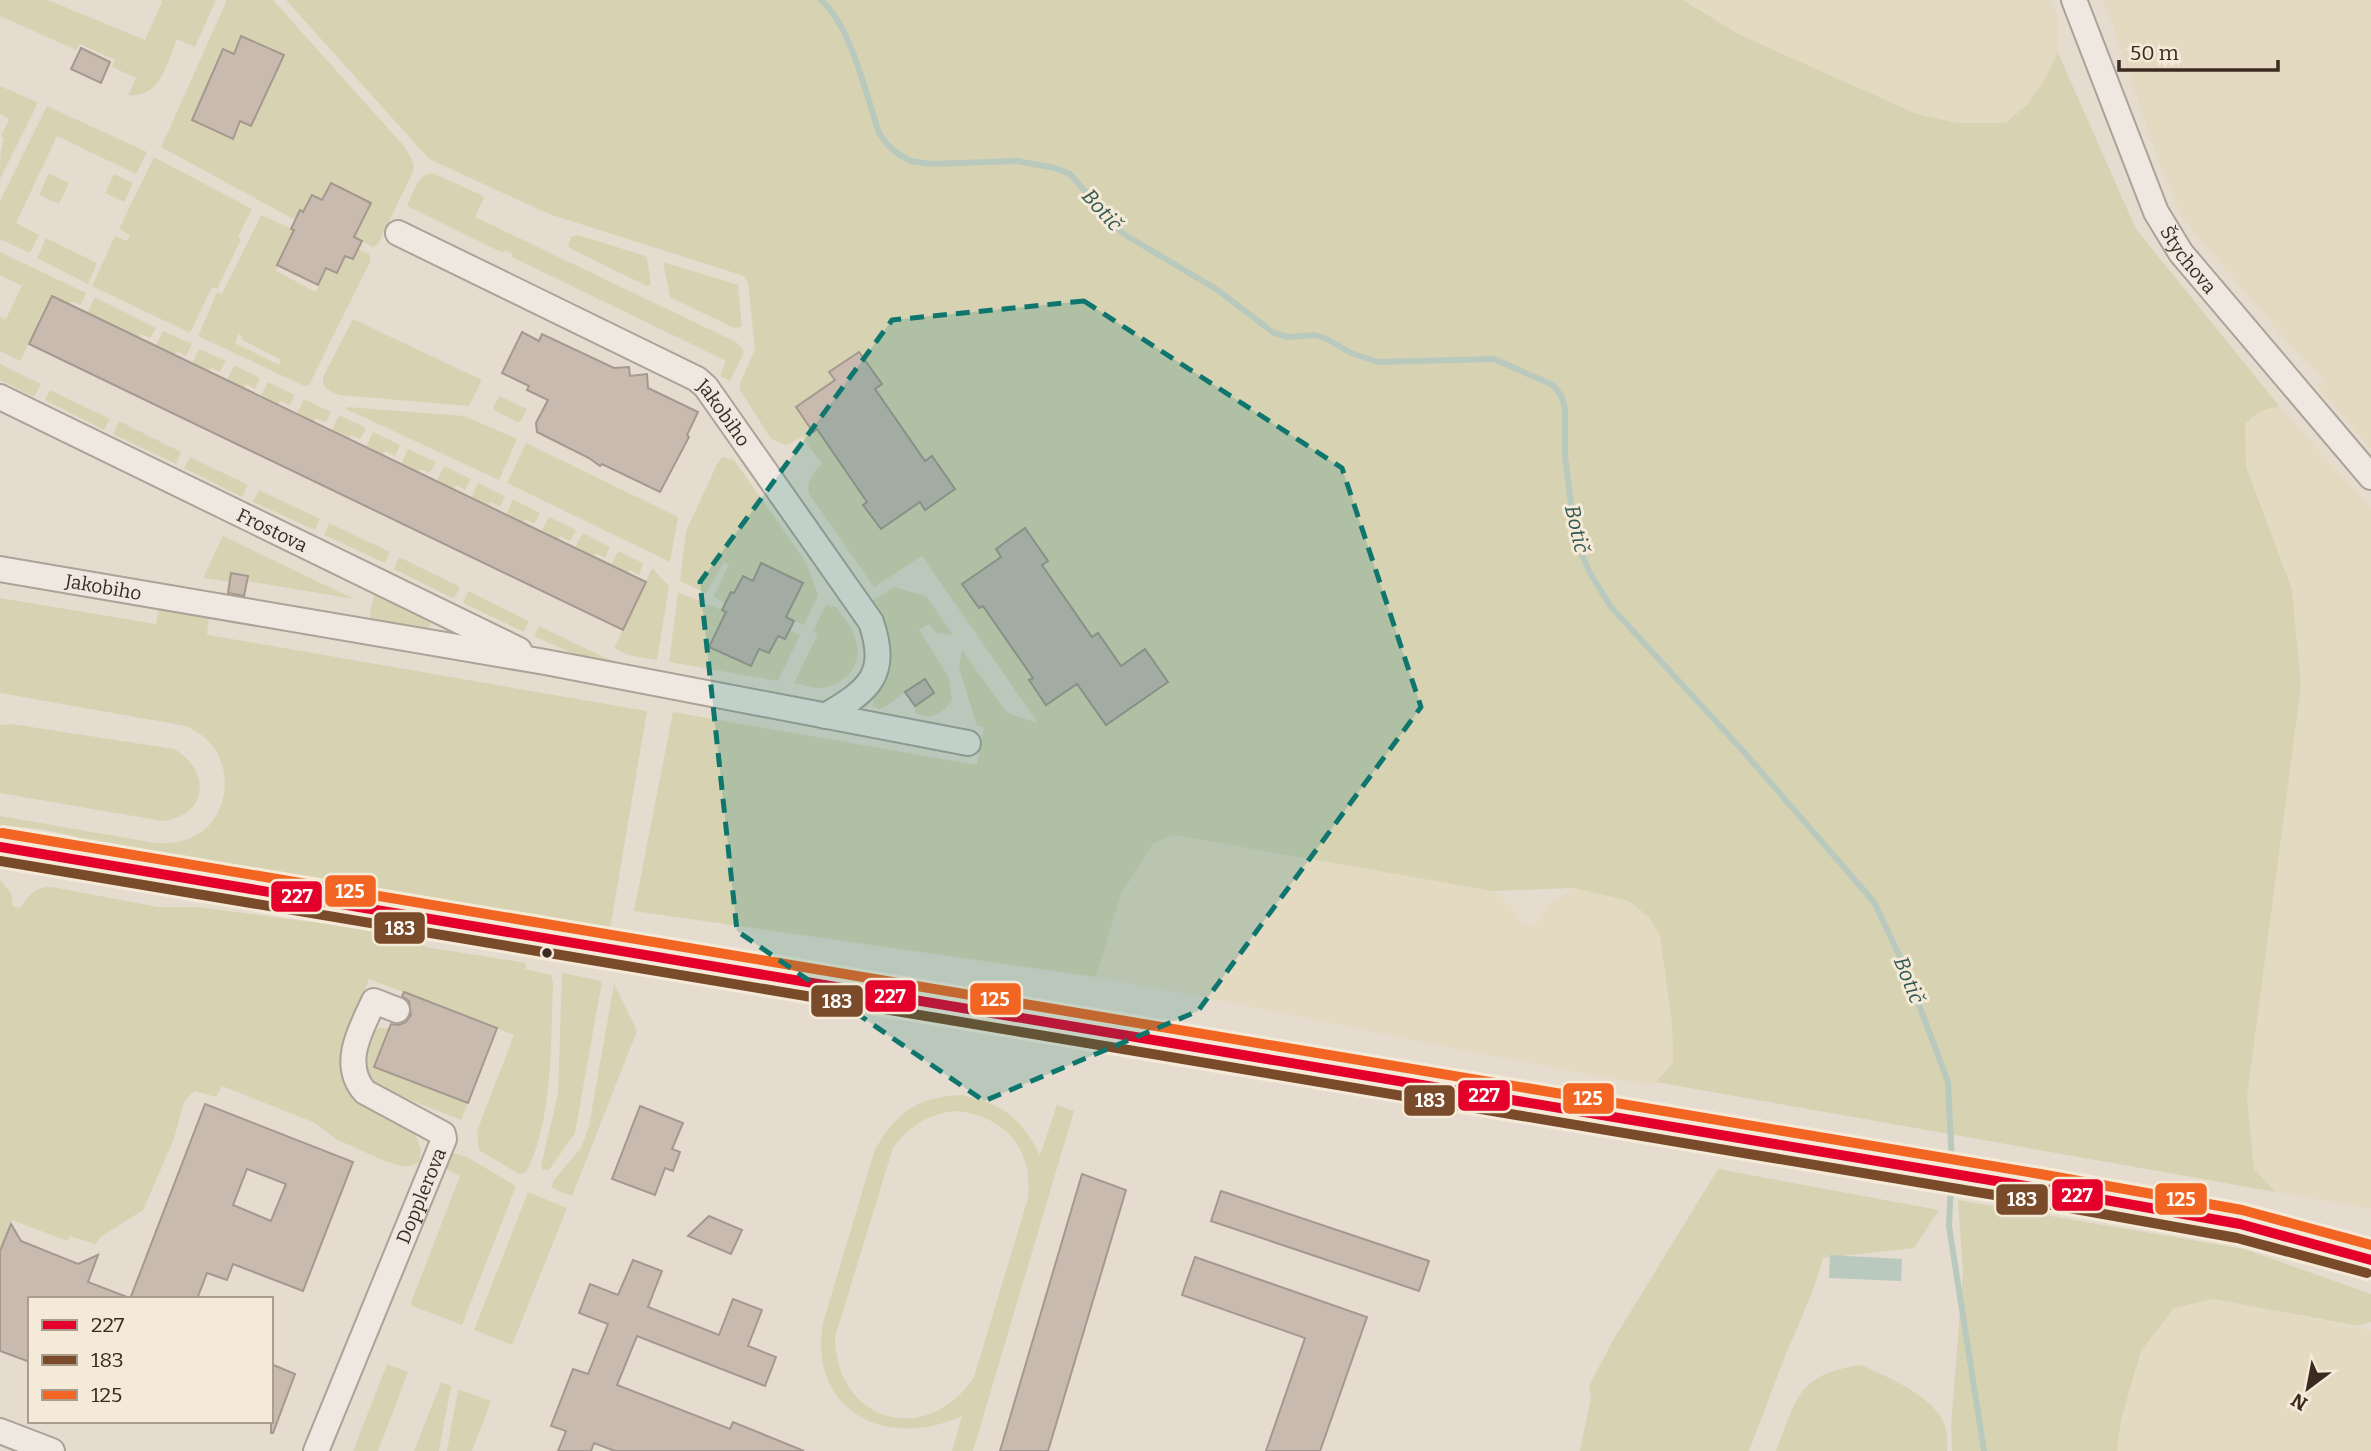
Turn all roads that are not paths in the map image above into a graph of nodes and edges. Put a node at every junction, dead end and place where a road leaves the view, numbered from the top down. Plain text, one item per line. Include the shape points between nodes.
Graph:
1 (2074, 0) edge
2 (398, 233) dead end
3 (0, 397) edge
4 (2371, 477) edge
5 (0, 569) edge
6 (545, 662) junction
7 (825, 716) junction
8 (968, 743) dead end
9 (0, 846) edge
10 (397, 1010) dead end
11 (2371, 1260) edge
12 (0, 1431) edge
13 (52, 1451) edge
14 (316, 1451) edge

1 - 4 street, Štychova via 2156,212 2181,253
2 - 7 street, Jakobiho via 706,387 871,622 879,657 874,674 855,698
3 - 6 street, Frostova
5 - 6 street, Jakobiho
6 - 7 street, Jakobiho
7 - 8 street, Jakobiho
9 - 11 main road via 2038,1188 2240,1224
10 - 14 street, Dopplerova via 374,1001 355,1041 357,1083 365,1092 443,1134 444,1139
12 - 13 street

